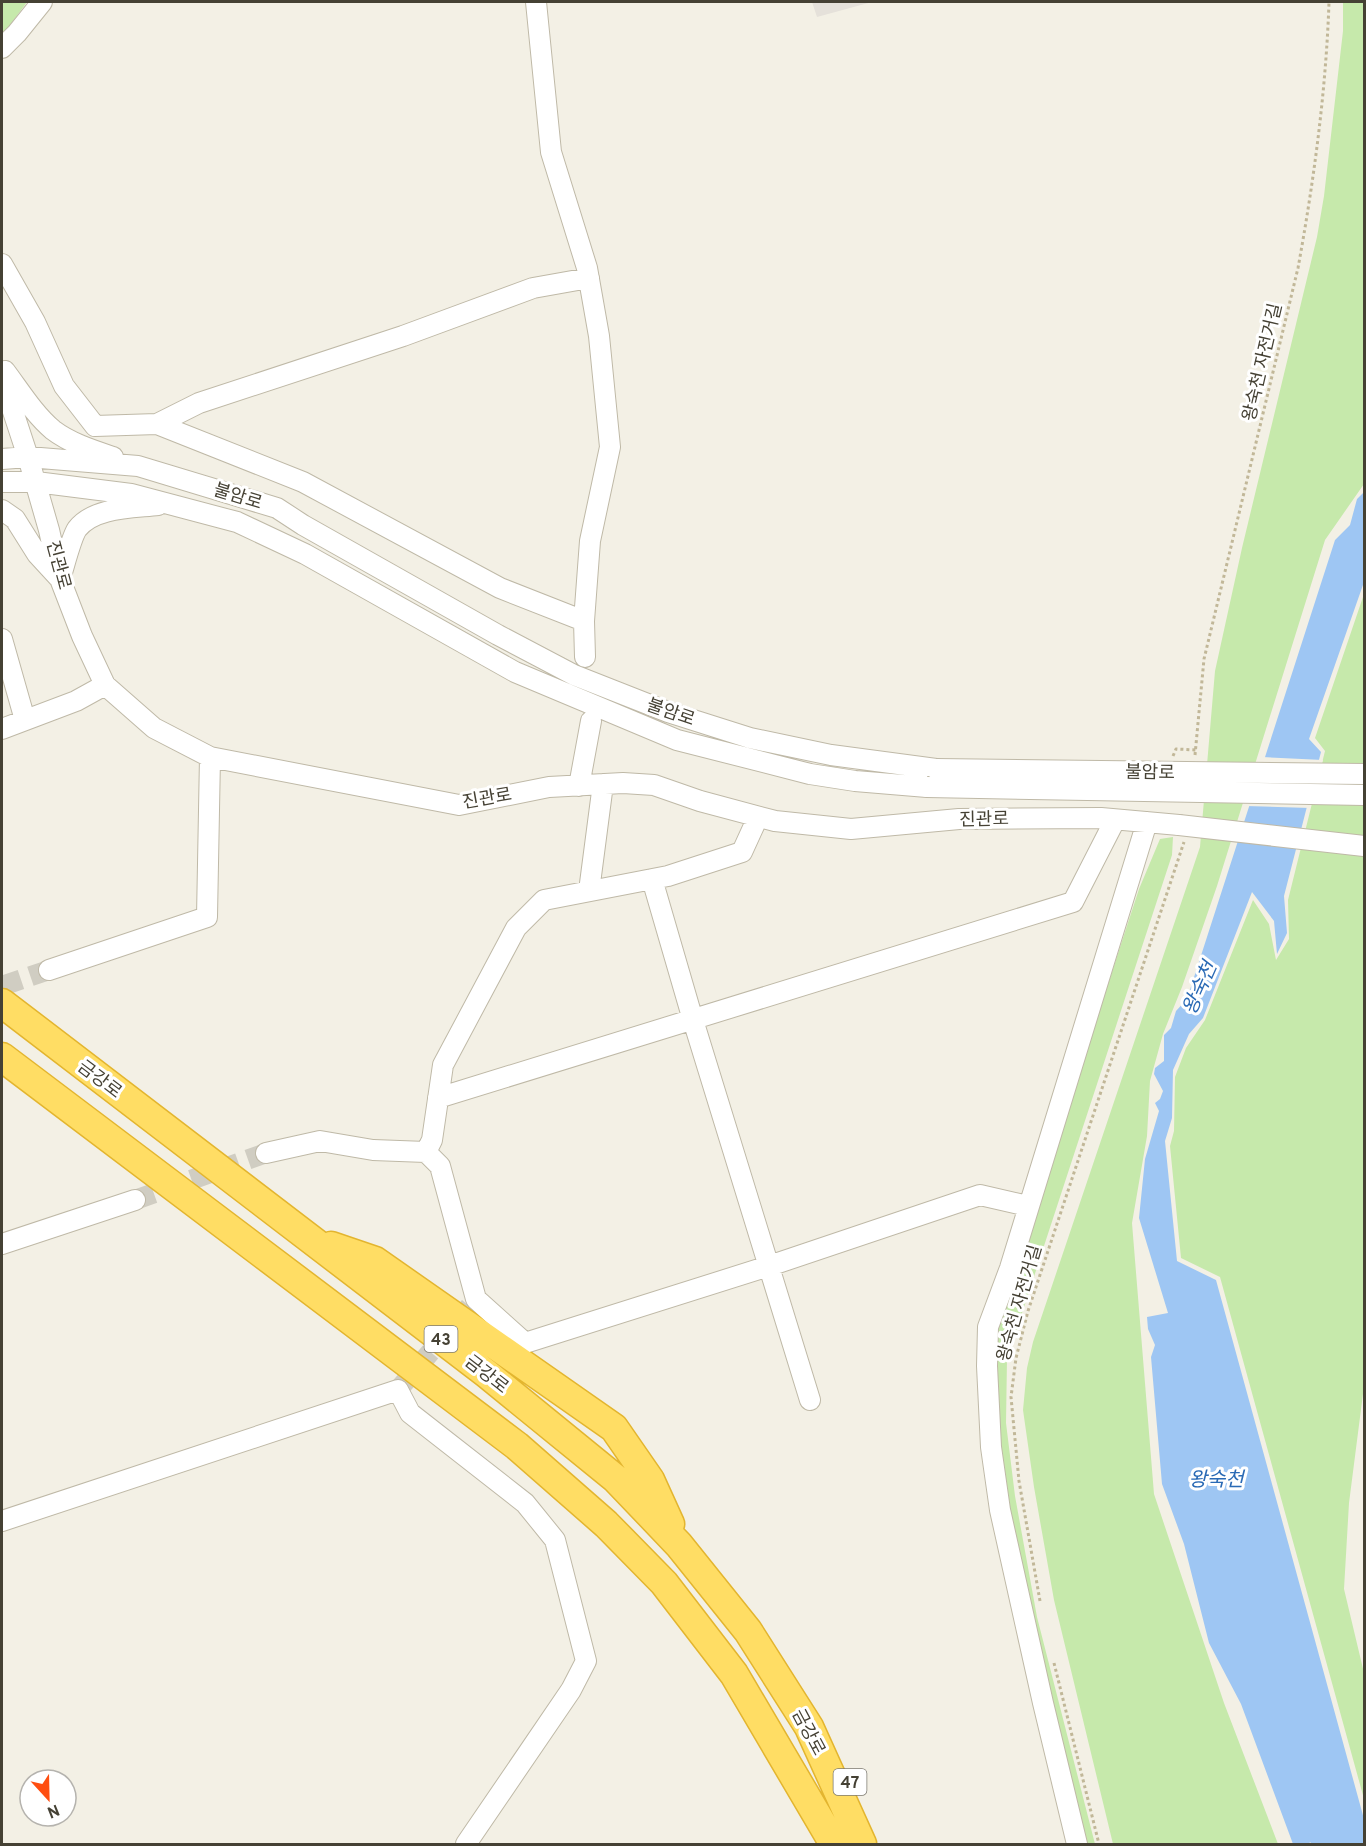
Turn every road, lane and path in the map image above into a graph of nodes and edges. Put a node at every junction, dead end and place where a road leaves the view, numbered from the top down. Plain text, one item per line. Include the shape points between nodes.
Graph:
1 (42, 2) edge
2 (536, 2) edge
3 (1329, 2) edge
4 (2, 48) edge
5 (2, 264) edge
6 (589, 278) junction
7 (2, 367) edge
8 (2, 378) edge
9 (157, 424) junction
10 (28, 457) junction
11 (2, 459) edge
12 (138, 466) junction
13 (2, 482) edge
14 (36, 482) junction
15 (170, 504) junction
16 (2, 510) edge
17 (60, 579) junction
18 (584, 621) junction
19 (2, 639) edge
20 (585, 657) dead end
21 (105, 685) junction
22 (25, 720) junction
23 (591, 722) dead end
24 (1199, 725) dead end
25 (2, 729) edge
26 (1176, 749) dead end
27 (1196, 750) dead end
28 (210, 757) junction
29 (1365, 774) edge
30 (603, 784) junction
31 (579, 786) junction
32 (1365, 795) edge
33 (758, 817) junction
34 (1115, 820) junction
35 (1147, 822) junction
36 (1365, 846) edge
37 (1182, 852) dead end
38 (652, 879) junction
39 (589, 891) junction
40 (49, 970) tunnel mouth
41 (5, 1005) edge
42 (693, 1020) junction
43 (2, 1057) edge
44 (438, 1098) junction
45 (426, 1152) junction
46 (266, 1153) tunnel mouth
47 (135, 1200) tunnel mouth
48 (1028, 1206) junction
49 (308, 1238) junction
50 (2, 1244) edge
51 (769, 1266) junction
52 (810, 1400) dead end
53 (2, 1521) edge
54 (679, 1545) junction
55 (1040, 1603) dead end
56 (1053, 1659) dead end
57 (809, 1727) junction
58 (793, 1772) junction
59 (466, 1845) edge
60 (821, 1845) edge
61 (834, 1845) edge
62 (862, 1845) edge
63 (880, 1845) edge
64 (1077, 1845) edge
65 (1099, 1845) edge

1 - 4 street
2 - 6 street via 551,152
3 - 24 path, 왕숙천 자전거길 via 1326,67 1309,209 1204,659
5 - 9 street via 35,322 64,386 95,426
6 - 9 street via 533,288 403,336 199,403
6 - 18 street via 610,447 590,541
7 - 12 street via 53,430 79,445
8 - 10 street, 진관로
9 - 18 street via 303,482 500,588
10 - 11 street, 불암로
10 - 12 street, 불암로
10 - 14 street, 진관로
12 - 29 street, 불암로, bridge via 277,508 574,675 668,712 761,740 831,755 936,769
13 - 14 street, 불암로
14 - 15 street, 불암로 via 131,494
14 - 17 street, 진관로
15 - 17 street via 93,516 77,530
15 - 32 street, 불암로, bridge via 237,522 275,539 515,672 677,740 810,774 927,787
16 - 17 street via 15,519 37,554
17 - 21 street, 진관로
18 - 20 street
19 - 22 street
21 - 22 street via 76,701
21 - 28 street, 진관로 via 154,728
22 - 25 street
23 - 31 street
26 - 27 path
28 - 31 street, 진관로 via 459,805 549,787
28 - 40 street via 207,917
30 - 31 street, 진관로
30 - 33 street, 진관로 via 654,786
30 - 39 street
33 - 34 street, 진관로 via 851,829 959,819
33 - 38 street via 742,852
34 - 35 street, 진관로
34 - 42 street via 1073,902
35 - 36 street, 진관로, bridge
35 - 48 street
37 - 55 path, 왕숙천 자전거길 via 1021,1335 1013,1375 1016,1458
38 - 39 street
38 - 42 street
39 - 44 street via 544,900 516,928 443,1065
41 - 49 highway, 금강로 / 43
42 - 44 street
42 - 51 street
43 - 58 highway, 금강로 / 43 via 517,1446 606,1524 664,1583 734,1674
44 - 45 street via 432,1140
45 - 46 street via 373,1150 320,1141
45 - 51 street via 440,1166 476,1299 525,1342
47 - 50 street
48 - 51 street via 980,1195
48 - 64 street via 988,1327 991,1448 1042,1703
49 - 54 highway, 금강로 / 43 via 487,1374 616,1479
49 - 54 highway via 375,1261 614,1428 650,1480
51 - 52 street
53 - 59 street via 398,1390 410,1413 525,1503 555,1540 586,1661 571,1690
54 - 57 highway, 금강로 / 43 via 748,1631
56 - 65 path
57 - 62 highway, 금강로 / 43
57 - 63 highway, 47 via 855,1789
58 - 60 highway
58 - 61 highway, 금강로 / 43

